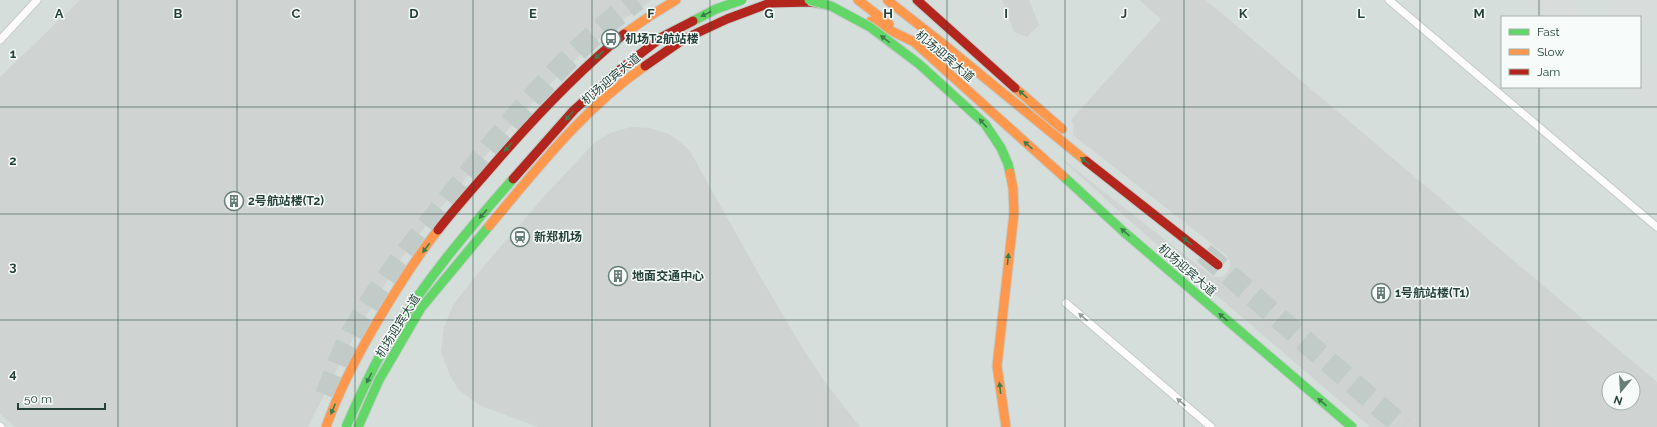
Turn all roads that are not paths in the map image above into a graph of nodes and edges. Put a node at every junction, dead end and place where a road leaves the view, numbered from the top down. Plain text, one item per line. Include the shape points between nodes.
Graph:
1 (37, 0) edge
2 (676, 0) edge
3 (742, 0) edge
4 (750, 0) edge
5 (809, 0) edge
6 (847, 0) edge
7 (858, 0) edge
8 (887, 0) edge
9 (917, 0) edge
10 (1389, 0) edge
11 (727, 19) junction
12 (870, 27) junction
13 (0, 40) edge
14 (914, 42) junction
15 (1062, 129) dead end
16 (1657, 227) edge
17 (1218, 265) dead end
18 (1066, 303) dead end
19 (326, 427) edge
20 (346, 427) edge
21 (358, 427) edge
22 (1006, 427) edge
23 (1211, 427) edge
24 (1352, 427) edge

1 - 13 lane
2 -> 19 main road via 641,21 569,81 456,208 410,269 384,309 352,367
3 -> 20 main road, bridge via 662,37 613,75 574,110 463,236 422,289 388,341
4 - 11 main road
5 - 12 main road, bridge via 831,6
6 - 12 main road
7 - 14 main road
17 -> 8 main road, bridge via 1055,138
15 -> 9 main road
10 - 16 lane
11 - 14 main road, 机场迎宾大道 via 770,3 812,2 847,8
11 - 21 main road, 机场迎宾大道 via 684,39 629,77 593,108 556,146 421,308 379,380
22 -> 12 main road, bridge via 998,366 1014,213 1013,188 1008,164 1001,148 984,124 958,98
24 -> 14 main road, 机场迎宾大道 via 1124,232
23 -> 18 lane

